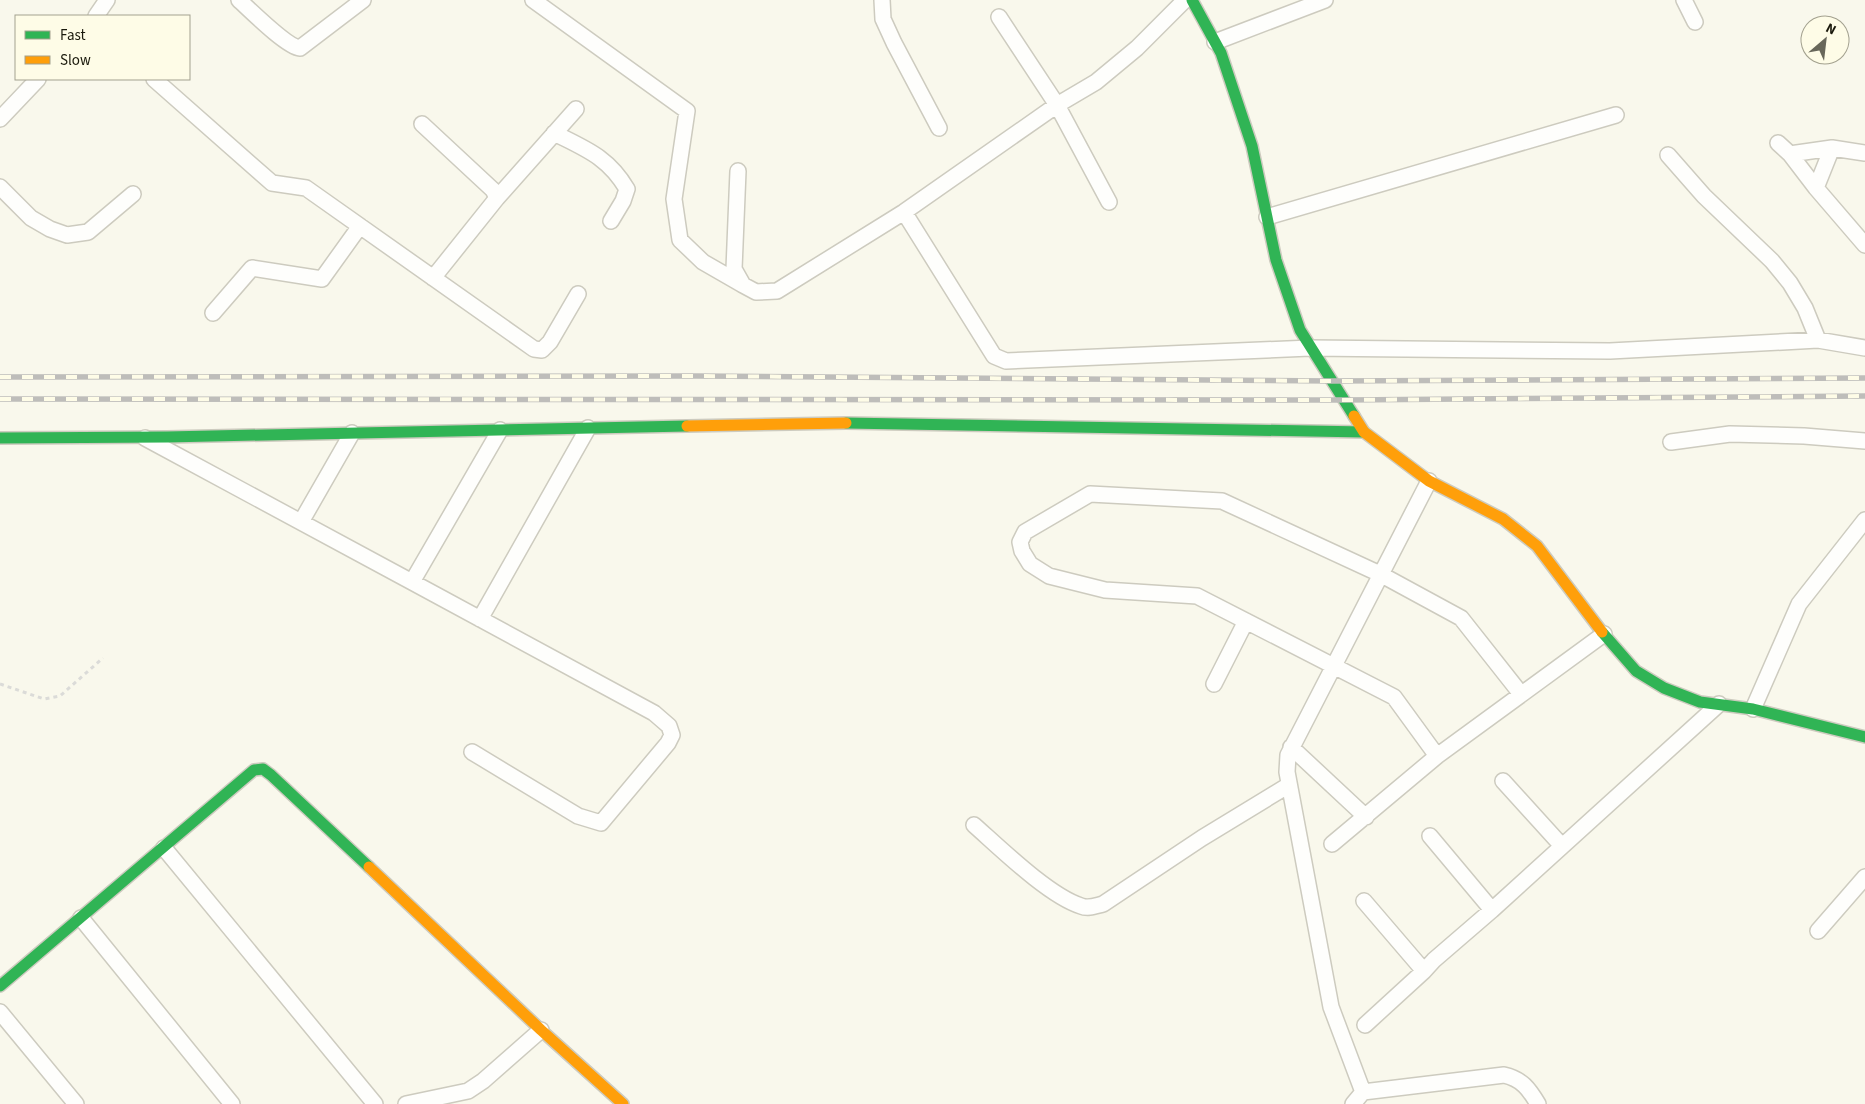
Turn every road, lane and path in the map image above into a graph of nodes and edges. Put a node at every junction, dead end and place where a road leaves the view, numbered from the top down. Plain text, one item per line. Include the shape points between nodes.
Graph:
1 (107, 0) edge
2 (239, 0) edge
3 (363, 0) edge
4 (533, 0) edge
5 (882, 0) edge
6 (1185, 0) edge
7 (1192, 0) edge
8 (1325, 0) edge
9 (1684, 0) edge
10 (97, 15) edge
11 (999, 17) dead end
12 (1695, 22) dead end
13 (1215, 42) junction
14 (37, 80) edge
15 (155, 80) edge
16 (1057, 105) junction
17 (576, 109) dead end
18 (1616, 115) dead end
19 (0, 119) edge
20 (422, 124) dead end
21 (939, 128) dead end
22 (554, 133) junction
23 (1778, 143) dead end
24 (1832, 148) junction
25 (1865, 153) edge
26 (1790, 154) junction
27 (1668, 155) dead end
28 (738, 171) dead end
29 (0, 187) edge
30 (1816, 188) junction
31 (132, 194) dead end
32 (497, 198) junction
33 (1109, 202) dead end
34 (904, 212) junction
35 (1267, 217) junction
36 (611, 221) dead end
37 (360, 226) junction
38 (1865, 245) edge
39 (433, 278) junction
40 (743, 285) junction
41 (578, 294) dead end
42 (212, 312) dead end
43 (1818, 340) junction
44 (1310, 348) junction
45 (1865, 348) edge
46 (588, 428) junction
47 (500, 430) junction
48 (1364, 432) junction
49 (352, 433) junction
50 (144, 437) junction
51 (0, 438) edge
52 (1865, 440) edge
53 (1671, 442) dead end
54 (1429, 481) junction
55 (1865, 520) edge
56 (301, 522) junction
57 (1380, 574) junction
58 (412, 582) junction
59 (480, 619) junction
60 (1246, 621) junction
61 (1604, 634) junction
62 (103, 658) dead end
63 (1333, 666) junction
64 (0, 684) edge
65 (1214, 684) dead end
66 (1521, 694) junction
67 (1719, 704) junction
68 (1753, 709) junction
69 (1865, 737) edge
70 (1291, 747) junction
71 (472, 752) dead end
72 (1437, 756) junction
73 (1503, 781) dead end
74 (1289, 785) junction
75 (1366, 817) junction
76 (974, 825) dead end
77 (1430, 836) dead end
78 (1332, 844) dead end
79 (1562, 846) junction
80 (164, 848) junction
81 (1865, 877) edge
82 (1364, 901) dead end
83 (1492, 910) junction
84 (81, 918) junction
85 (1818, 931) dead end
86 (1424, 971) junction
87 (0, 986) edge
88 (0, 1012) edge
89 (1365, 1025) dead end
90 (541, 1030) junction
91 (1364, 1092) junction
92 (76, 1104) edge
93 (232, 1104) edge
94 (375, 1104) edge
95 (406, 1104) edge
96 (623, 1104) edge
97 (1353, 1104) edge
98 (1538, 1104) edge

1 - 10 street
2 - 3 street via 285,41 300,48
4 - 40 street via 687,111 674,199 680,240 703,262
5 - 21 street via 883,20
6 - 16 street via 1096,82
7 - 13 street
8 - 13 street
9 - 12 street
11 - 16 street
13 - 35 street via 1252,146
14 - 19 street
15 - 37 street via 272,183 306,188
16 - 33 street
16 - 34 street
17 - 22 street
18 - 35 street
20 - 32 street via 493,190
22 - 32 street
22 - 36 street via 595,153 618,174 627,189 624,201
23 - 26 street
24 - 25 street
24 - 26 street
24 - 30 street
26 - 30 street
27 - 43 street via 1790,283
28 - 40 street via 734,269
29 - 31 street via 31,218 67,235 88,232
30 - 38 street
32 - 39 street
34 - 40 street via 777,291 756,292
34 - 44 street via 998,359
35 - 44 street via 1276,260 1300,330
37 - 39 street
37 - 42 street via 322,279 252,268
39 - 41 street via 534,349 542,350
43 - 44 street via 1610,351
43 - 45 street
44 - 48 street
46 - 47 street
46 - 48 street via 827,423
46 - 59 street
47 - 49 street
47 - 58 street
48 - 54 street
49 - 50 street
49 - 56 street
50 - 51 street
50 - 56 street
52 - 53 street via 1730,434
54 - 57 street
54 - 61 street via 1503,519 1537,546
55 - 68 street via 1799,604
56 - 58 street
57 - 60 street via 1222,501 1090,494 1025,532 1020,542 1030,564 1049,576 1105,590 1197,596
57 - 63 street
57 - 66 street via 1461,618
58 - 59 street
59 - 71 street via 654,714 669,726 672,736 601,822 578,816
60 - 63 street
60 - 65 street
61 - 66 street
61 - 67 street via 1636,671 1664,688 1700,702
62 - 64 path via 60,696 44,699
63 - 70 street
63 - 72 street via 1394,698
66 - 72 street
67 - 68 street
67 - 79 street
68 - 69 street
70 - 74 street via 1287,772
70 - 75 street
72 - 75 street
73 - 79 street
74 - 76 street via 1103,904 1089,908 1049,889
74 - 91 street via 1331,1007
75 - 78 street
77 - 83 street
79 - 83 street
80 - 84 street
80 - 90 street via 254,770 263,770
80 - 94 street
81 - 85 street
82 - 86 street
83 - 86 street
84 - 87 street
84 - 93 street
86 - 89 street
88 - 92 street
90 - 95 street via 468,1091
90 - 96 street
91 - 97 street
91 - 98 street via 1504,1075 1528,1087

